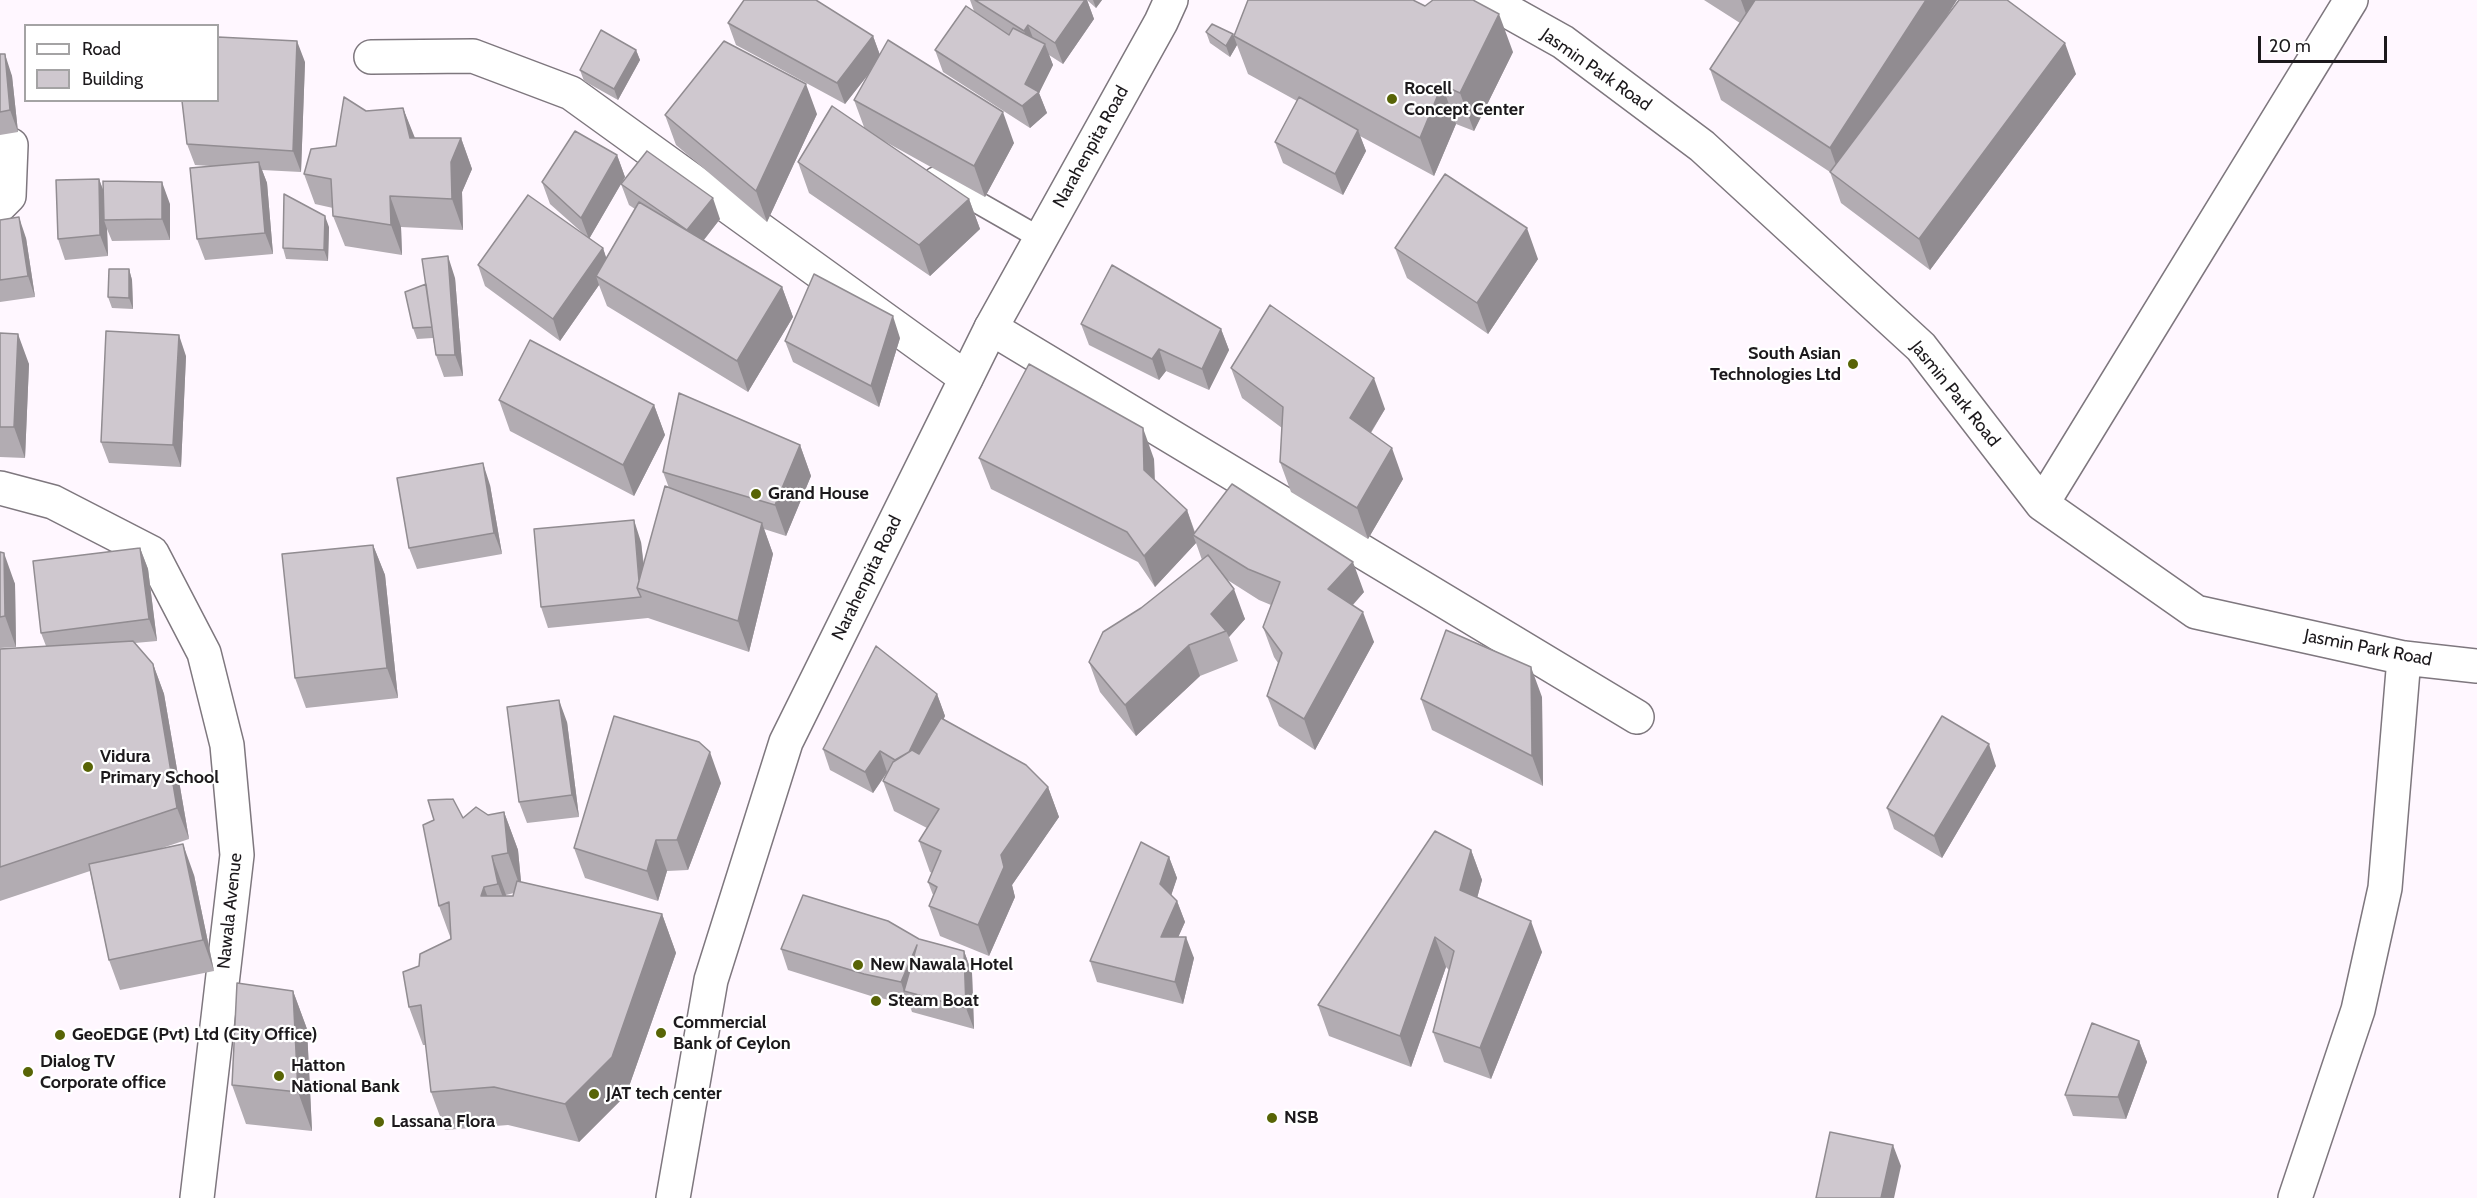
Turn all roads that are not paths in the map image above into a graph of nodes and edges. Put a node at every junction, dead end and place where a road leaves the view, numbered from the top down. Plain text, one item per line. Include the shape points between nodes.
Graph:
1 (1171, 0) edge
2 (1488, 0) edge
3 (2351, 0) edge
4 (371, 57) dead end
5 (11, 145) dead end
6 (917, 168) edge
7 (0, 205) edge
8 (1040, 238) junction
9 (991, 328) junction
10 (966, 378) junction
11 (0, 488) edge
12 (2042, 504) junction
13 (2404, 658) junction
14 (2477, 666) edge
15 (1637, 717) dead end
16 (197, 1198) edge
17 (672, 1198) edge
18 (2295, 1198) edge

1 - 8 street, Narahenpita Road
2 - 12 street, Jasmin Park Road via 1563,42 1702,146 1922,347
3 - 12 street
4 - 10 street via 473,56 571,93
5 - 7 street via 9,196
6 - 8 lane
8 - 9 street, Narahenpita Road
9 - 10 street, Narahenpita Road
9 - 15 street
10 - 17 street, Narahenpita Road via 786,742 711,980
11 - 16 street, Nawala Avenue via 53,502 152,553 204,653 227,745 237,855
12 - 13 street, Jasmin Park Road via 2196,612
13 - 14 street, Jasmin Park Road
13 - 18 street via 2385,888 2358,1010

